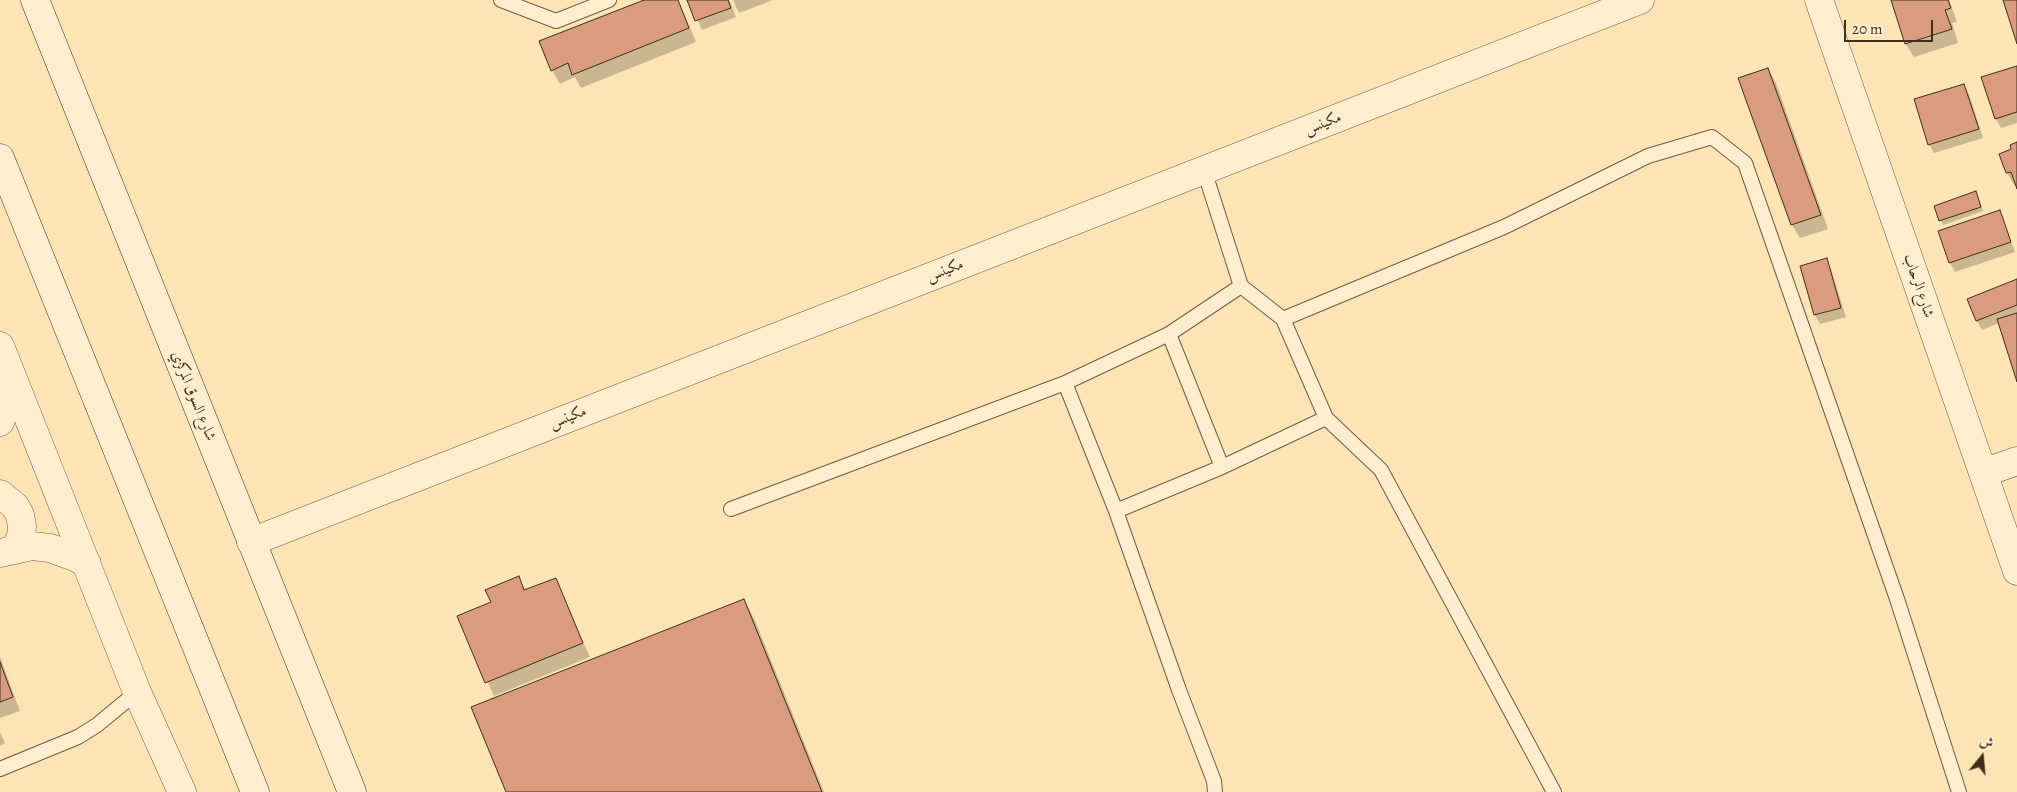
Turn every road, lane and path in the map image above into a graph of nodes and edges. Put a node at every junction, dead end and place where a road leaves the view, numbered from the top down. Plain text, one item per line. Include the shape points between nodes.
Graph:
1 (35, 0) edge
2 (501, 0) edge
3 (609, 0) edge
4 (1640, 0) edge
5 (1819, 0) edge
6 (0, 158) edge
7 (1204, 170) junction
8 (1241, 286) junction
9 (1283, 320) junction
10 (1168, 334) junction
11 (4, 356) edge
12 (1066, 382) junction
13 (1326, 418) junction
14 (0, 422) edge
15 (2017, 461) edge
16 (1222, 467) junction
17 (1983, 473) junction
18 (0, 494) edge
19 (731, 509) dead end
20 (1116, 511) junction
21 (251, 542) junction
22 (8, 550) edge
23 (87, 564) junction
24 (2017, 571) edge
25 (137, 692) junction
26 (0, 768) edge
27 (182, 792) edge
28 (255, 792) edge
29 (352, 792) edge
30 (1215, 792) edge
31 (1554, 792) edge
32 (1959, 792) edge

1 - 21 street, شارع السوق المركزي
2 - 3 lane via 556,21
4 - 7 street, مكينس
5 - 17 street, شارع الرحاب
6 - 28 street
7 - 8 lane
7 - 21 street, مكينس
8 - 9 lane
8 - 10 lane
9 - 13 lane
9 - 32 lane via 1504,227 1648,156 1712,138 1745,164 1894,590
10 - 12 lane
10 - 16 lane
11 - 14 street via 6,404
11 - 23 street
12 - 19 lane
12 - 20 lane
13 - 16 lane
13 - 31 lane via 1381,470 1484,667
15 - 17 street
16 - 20 lane
17 - 24 street, شارع الرحاب
18 - 22 street via 15,506 22,526 21,537
20 - 30 lane via 1214,781
21 - 29 street, شارع السوق المركزي
22 - 23 street via 32,546 50,548
23 - 25 street
25 - 26 lane via 78,737
25 - 27 street

